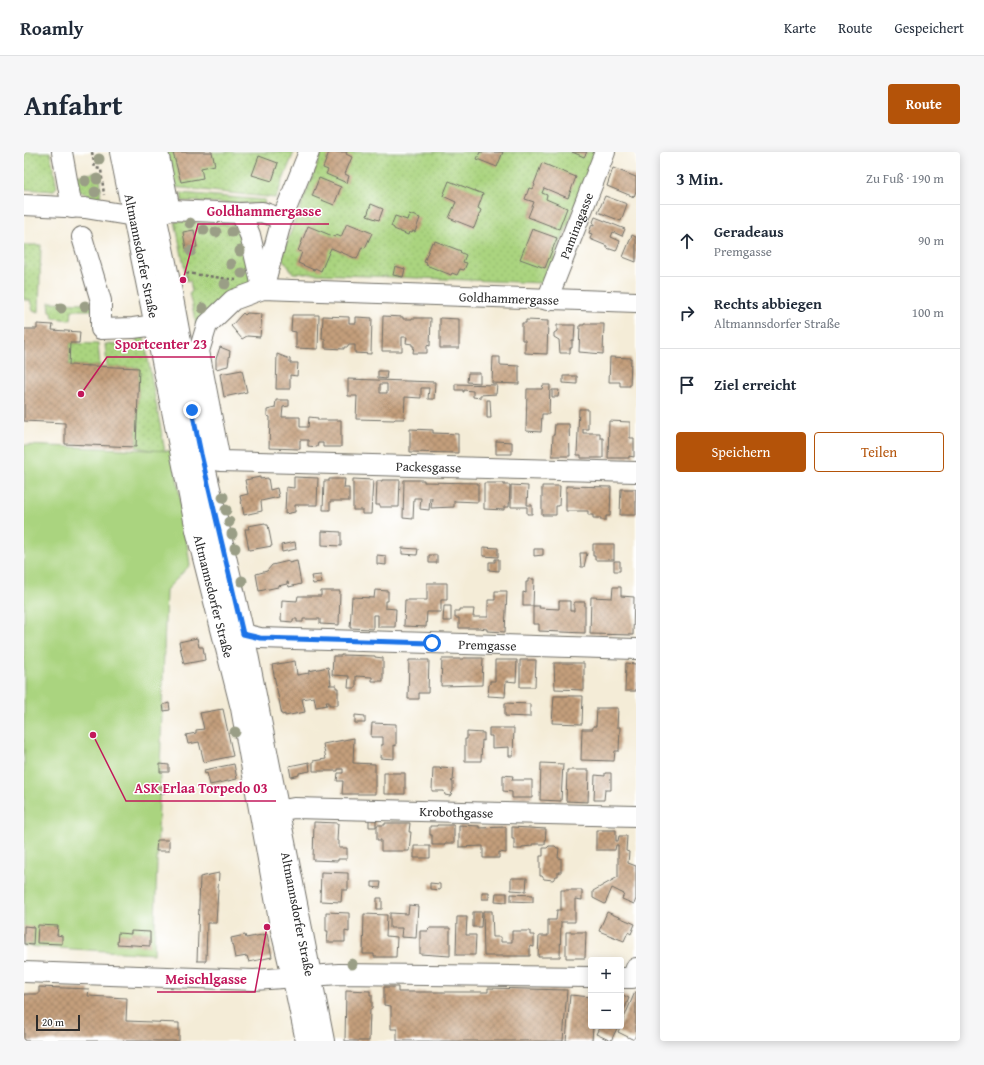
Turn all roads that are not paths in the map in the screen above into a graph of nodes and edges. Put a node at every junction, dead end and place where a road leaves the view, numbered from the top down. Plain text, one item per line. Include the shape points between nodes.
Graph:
1 (62, 152) edge
2 (121, 152) edge
3 (142, 152) edge
4 (158, 152) edge
5 (309, 152) edge
6 (605, 152) edge
7 (24, 205) edge
8 (72, 208) junction
9 (153, 213) junction
10 (244, 219) junction
11 (282, 219) junction
12 (82, 237) dead end
13 (262, 289) junction
14 (547, 300) junction
15 (636, 302) edge
16 (156, 324) junction
17 (220, 460) joint
18 (636, 472) edge
19 (243, 634) junction
20 (636, 649) edge
21 (269, 813) junction
22 (636, 816) edge
23 (24, 972) edge
24 (301, 976) junction
25 (588, 977) edge
26 (307, 1041) edge
27 (323, 1041) edge

1 - 8 street
2 - 9 main road, Altmannsdorfer Straße
3 - 9 main road, Altmannsdorfer Straße
4 - 9 street, Altmannsdorfer Straße
5 - 11 street
6 - 14 street, Paminagasse
7 - 8 street
8 - 9 street
9 - 10 street
9 - 16 main road, Altmannsdorfer Straße
9 - 19 main road, Altmannsdorfer Straße via 201,454
10 - 11 street via 262,212
10 - 13 street
11 - 13 street
12 - 16 street via 101,301 100,329
13 - 14 street, Goldhammergasse
13 - 17 street, Goldhammergasse via 233,300 207,325 199,351
14 - 15 street, Goldhammergasse
16 - 21 main road, Altmannsdorfer Straße via 197,530
17 - 18 street, Packesgasse
19 - 20 street, Premgasse via 260,638
19 - 21 main road, Altmannsdorfer Straße
21 - 22 street, Krobothgasse via 302,808
21 - 24 main road, Altmannsdorfer Straße
23 - 24 street via 254,980
24 - 25 street
24 - 26 main road, Altmannsdorfer Straße
24 - 27 main road, Altmannsdorfer Straße

